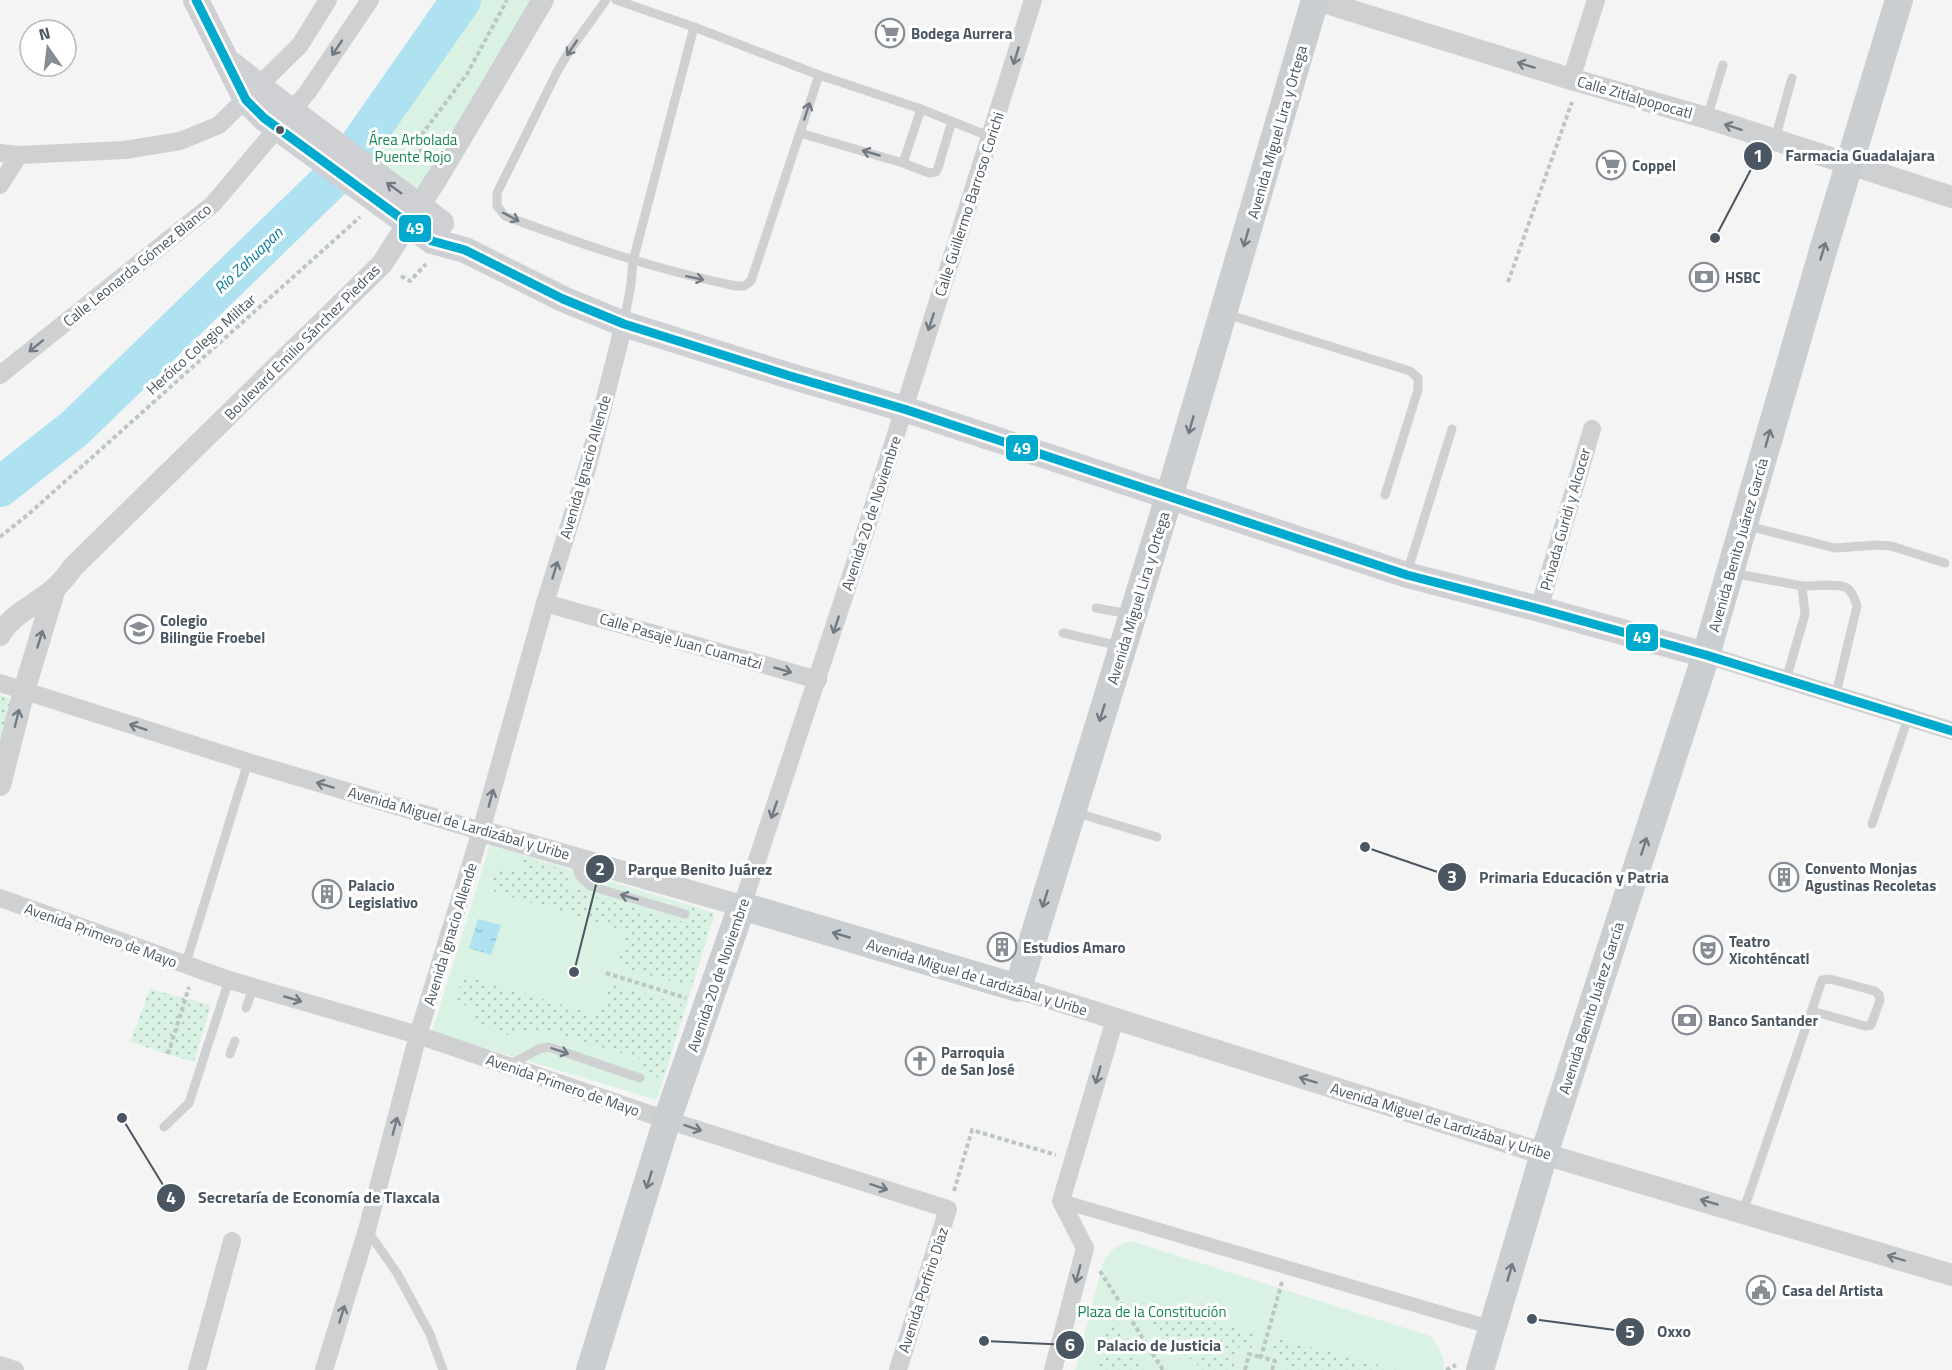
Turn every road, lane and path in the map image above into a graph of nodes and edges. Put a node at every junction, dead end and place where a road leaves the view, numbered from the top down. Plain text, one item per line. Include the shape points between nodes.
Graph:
1 (196, 0) edge
2 (328, 0) edge
3 (370, 0) edge
4 (507, 0) edge
5 (543, 0) edge
6 (606, 0) edge
7 (616, 0) edge
8 (1034, 0) edge
9 (1316, 0) edge
10 (1596, 0) edge
11 (1899, 0) edge
12 (694, 27) junction
13 (1723, 65) dead end
14 (819, 75) junction
15 (1792, 78) dead end
16 (1575, 80) junction
17 (252, 93) junction
18 (921, 109) junction
19 (1707, 118) junction
20 (952, 122) junction
21 (800, 133) junction
22 (991, 137) junction
23 (1775, 141) junction
24 (0, 153) edge
25 (19, 155) junction
26 (903, 163) junction
27 (1848, 165) junction
28 (398, 166) dead end
29 (0, 185) edge
30 (1952, 197) edge
31 (366, 209) dead end
32 (446, 240) junction
33 (633, 261) junction
34 (382, 264) junction
35 (1508, 282) dead end
36 (1223, 314) junction
37 (624, 324) junction
38 (0, 375) edge
39 (904, 409) junction
40 (1452, 429) dead end
41 (1592, 429) dead end
42 (1385, 495) dead end
43 (1169, 497) junction
44 (1743, 524) junction
45 (0, 537) edge
46 (1945, 563) dead end
47 (1729, 572) junction
48 (1407, 575) junction
49 (1802, 586) junction
50 (55, 588) junction
51 (545, 603) junction
52 (1096, 608) dead end
53 (1539, 609) junction
54 (1132, 614) junction
55 (1064, 633) dead end
56 (0, 634) edge
57 (1122, 647) junction
58 (1706, 655) junction
59 (818, 680) junction
60 (1786, 680) junction
61 (0, 683) edge
62 (24, 691) junction
63 (1836, 694) junction
64 (1908, 718) junction
65 (1952, 731) edge
66 (249, 762) junction
67 (0, 785) edge
68 (1072, 811) junction
69 (1872, 824) dead end
70 (482, 831) junction
71 (1157, 837) dead end
72 (573, 856) junction
73 (0, 898) edge
74 (742, 906) junction
75 (685, 914) dead end
76 (190, 967) junction
77 (606, 974) dead end
78 (229, 980) junction
79 (253, 988) junction
80 (1018, 988) junction
81 (707, 1004) junction
82 (246, 1008) dead end
83 (1812, 1011) junction
84 (1115, 1019) junction
85 (418, 1035) junction
86 (235, 1041) dead end
87 (168, 1054) dead end
88 (230, 1054) dead end
89 (507, 1067) junction
90 (640, 1078) dead end
91 (667, 1120) junction
92 (164, 1127) dead end
93 (1544, 1154) junction
94 (1073, 1160) junction
95 (1061, 1201) junction
96 (948, 1209) junction
97 (1743, 1212) junction
98 (367, 1230) junction
99 (232, 1241) dead end
100 (1085, 1248) junction
101 (1286, 1267) junction
102 (1952, 1275) edge
103 (1493, 1328) junction
104 (1261, 1357) junction
105 (0, 1365) edge
106 (15, 1370) edge
107 (197, 1370) edge
108 (324, 1370) edge
109 (443, 1370) edge
110 (590, 1370) edge
111 (898, 1370) edge
112 (1053, 1370) edge
113 (1163, 1370) edge
114 (1245, 1370) edge
115 (1272, 1370) edge
116 (1480, 1370) edge

1 - 17 main road via 216,42
2 - 17 street via 300,45
3 -> 38 street, Calle Leonarda Gómez Blanco via 307,93 213,204
4 - 28 path via 467,74
5 - 34 street, Boulevard Emilio Sánchez Piedras
6 -> 33 lane via 557,72 497,193 497,206 505,216
7 - 12 lane
8 -> 22 street, Calle Guillermo Barroso Corichi
16 -> 9 street, Calle Zitlalpopocatl
9 -> 36 main road, Avenida Miguel Lira y Ortega
10 - 16 street
11 - 27 main road, Avenida Benito Juárez García
12 - 14 lane
12 - 33 lane
13 - 19 lane
14 - 18 lane
21 -> 14 lane
15 - 23 lane
16 - 19 street, Calle Zitlalpopocatl
16 - 35 path
17 - 25 street via 219,125 180,141 125,150
17 - 32 main road, bridge
18 - 20 lane
18 - 26 lane
23 -> 19 street, Calle Zitlalpopocatl
20 - 22 lane
20 - 26 lane via 936,172
26 -> 21 lane
33 -> 21 lane via 736,286 751,281
22 -> 39 street, Calle Guillermo Barroso Corichi
23 - 27 street, Calle Zitlalpopocatl
24 - 25 street
25 - 29 street
27 - 30 street, Calle Zitlalpopocatl
44 -> 27 main road, Avenida Benito Juárez García
31 - 45 path, Heróico Colegio Militar
32 - 34 path via 410,281
32 - 37 main road via 562,299
33 - 37 lane
34 - 50 street, Boulevard Emilio Sánchez Piedras
36 - 42 lane via 1410,371 1418,378 1418,390
36 -> 43 main road, Avenida Miguel Lira y Ortega
37 - 39 main road
51 -> 37 street, Avenida Ignacio Allende via 588,465
39 - 43 main road
39 -> 59 street, Avenida 20 de Noviembre
40 - 48 lane
41 - 53 street, Privada Guridi y Alcocer
43 - 48 main road
43 - 54 main road, Avenida Miguel Lira y Ortega
44 - 46 lane via 1835,548 1891,546
44 - 47 main road, Avenida Benito Juárez García
47 - 49 lane
47 - 58 main road, Avenida Benito Juárez García
48 - 53 main road
49 - 60 lane via 1804,614
49 - 63 lane via 1838,586 1847,588 1854,596 1857,606
50 - 56 street
62 -> 50 street
51 -> 59 street, Calle Pasaje Juan Cuamatzi
70 -> 51 street, Avenida Ignacio Allende
52 - 54 lane
53 - 58 main road
54 - 57 main road, Avenida Miguel Lira y Ortega
55 - 57 lane
57 -> 68 main road, Avenida Miguel Lira y Ortega
58 - 60 street
93 -> 58 main road, Avenida Benito Juárez García
59 -> 74 street, Avenida 20 de Noviembre
60 - 63 street
61 - 62 street, Avenida Miguel de Lardizábal y Uribe
66 -> 62 street, Avenida Miguel de Lardizábal y Uribe
67 -> 62 street
63 - 64 street
64 - 65 street
64 - 69 lane
70 -> 66 street, Avenida Miguel de Lardizábal y Uribe
66 - 76 lane
68 - 71 lane
68 -> 80 main road, Avenida Miguel Lira y Ortega
70 - 72 street, Avenida Miguel de Lardizábal y Uribe
70 - 85 street, Avenida Ignacio Allende
72 - 74 street, Avenida Miguel de Lardizábal y Uribe
75 -> 72 lane via 590,886 580,877
73 - 76 street, Avenida Primero de Mayo
80 -> 74 main road, Avenida Miguel de Lardizábal y Uribe
74 - 81 main road, Avenida 20 de Noviembre
76 - 78 street, Avenida Primero de Mayo
76 - 87 path
77 - 81 path
78 - 79 street, Avenida Primero de Mayo
78 - 92 lane via 189,1103
79 - 82 lane
79 -> 85 street, Avenida Primero de Mayo
80 - 84 street, Avenida Miguel de Lardizábal y Uribe
81 - 91 main road, Avenida 20 de Noviembre
83 - 83 lane via 1822,980 1879,994 1871,1025
83 - 97 lane
93 -> 84 street, Avenida Miguel de Lardizábal y Uribe
84 -> 94 street
85 - 89 street, Avenida Primero de Mayo
98 -> 85 street, Avenida Ignacio Allende
86 - 88 lane
89 -> 90 lane via 549,1047
89 - 91 street, Avenida Primero de Mayo
91 -> 96 street, Avenida Primero de Mayo
91 -> 110 main road, Avenida 20 de Noviembre
97 -> 93 street, Avenida Miguel de Lardizábal y Uribe
103 -> 93 main road, Avenida Benito Juárez García
94 - 95 street
94 - 96 path via 972,1130
95 - 100 street
95 - 101 street
96 - 111 street, Avenida Porfirio Díaz
102 -> 97 street, Avenida Miguel de Lardizábal y Uribe
108 -> 98 street, Avenida Ignacio Allende
98 - 109 lane via 397,1273 430,1334
99 - 107 street
100 -> 112 street
100 - 113 path
101 - 103 street
101 - 104 path
103 - 116 main road
104 - 114 path via 1249,1354
104 - 115 path via 1275,1361
105 - 106 street

